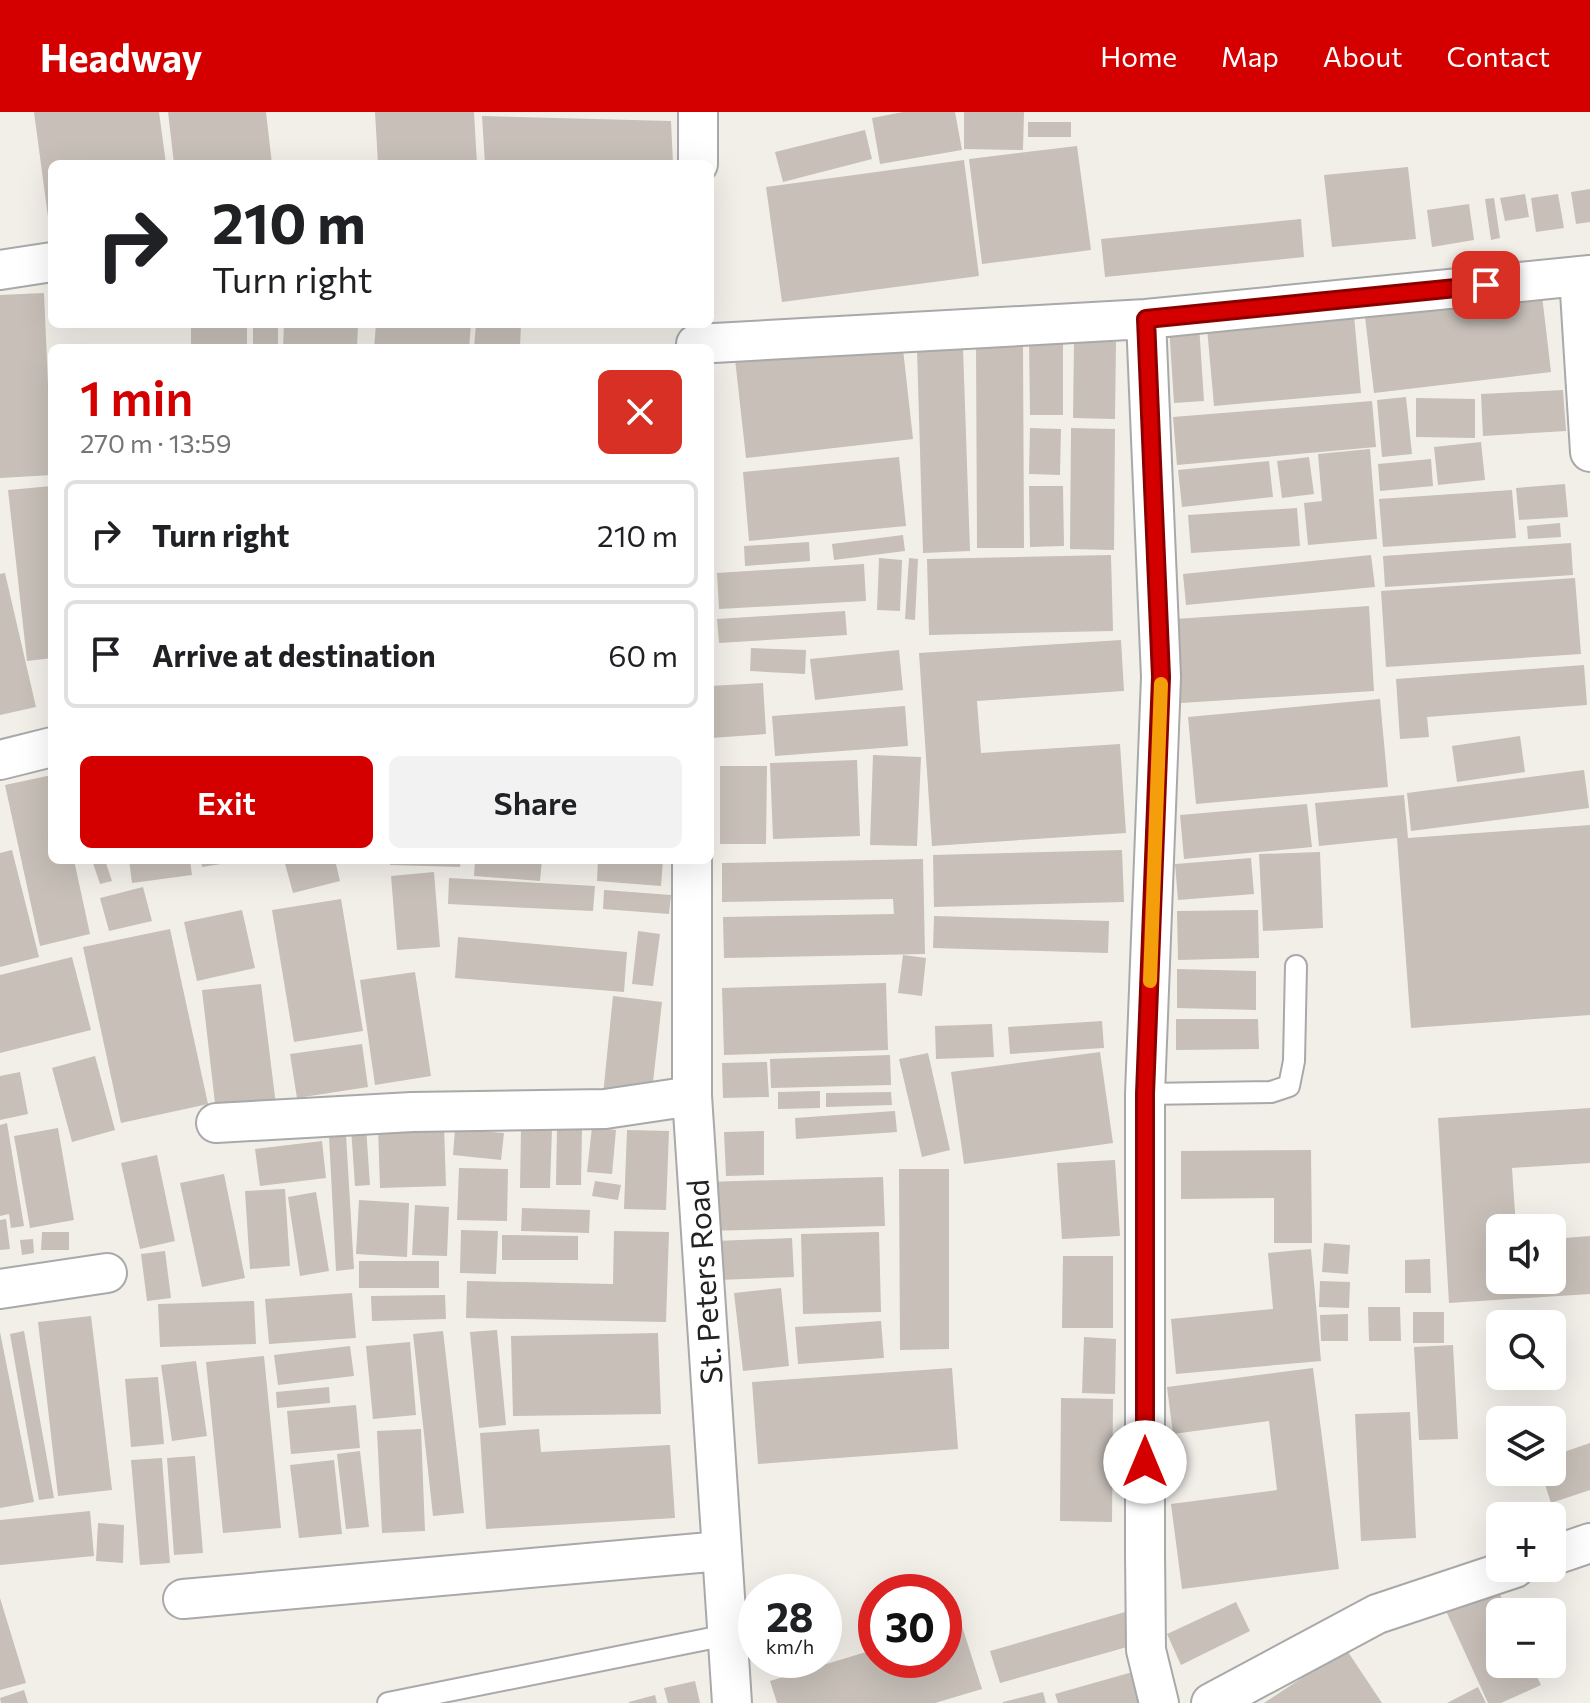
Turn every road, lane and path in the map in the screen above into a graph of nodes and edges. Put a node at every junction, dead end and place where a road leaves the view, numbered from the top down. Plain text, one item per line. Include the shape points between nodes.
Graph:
1 (698, 112) edge
2 (698, 160) edge
3 (48, 263) edge
4 (0, 270) edge
5 (1584, 275) edge
6 (1146, 319) junction
7 (697, 339) edge
8 (1590, 452) edge
9 (48, 748) edge
10 (0, 760) edge
11 (692, 864) edge
12 (1296, 966) dead end
13 (1145, 1094) junction
14 (692, 1096) junction
15 (216, 1123) dead end
16 (107, 1273) dead end
17 (0, 1289) edge
18 (1590, 1543) edge
19 (721, 1551) junction
20 (1566, 1551) edge
21 (1486, 1578) edge
22 (183, 1599) dead end
23 (727, 1635) junction
24 (388, 1703) edge
25 (732, 1703) edge
26 (1159, 1703) edge
27 (1211, 1703) edge

1 - 2 street
3 - 4 street
5 - 6 street
5 - 8 street
6 - 7 street
6 - 13 street via 1161,677
9 - 10 street
11 - 14 street, St. Peters Road
12 - 13 lane via 1289,1086 1271,1092
13 - 26 street via 1146,1650
14 - 15 street via 605,1109
14 - 19 street, St. Peters Road
16 - 17 street
18 - 20 street
19 - 22 street
19 - 23 street, St. Peters Road
21 - 27 street via 1377,1614
23 - 24 lane
23 - 25 street, St. Peters Road

